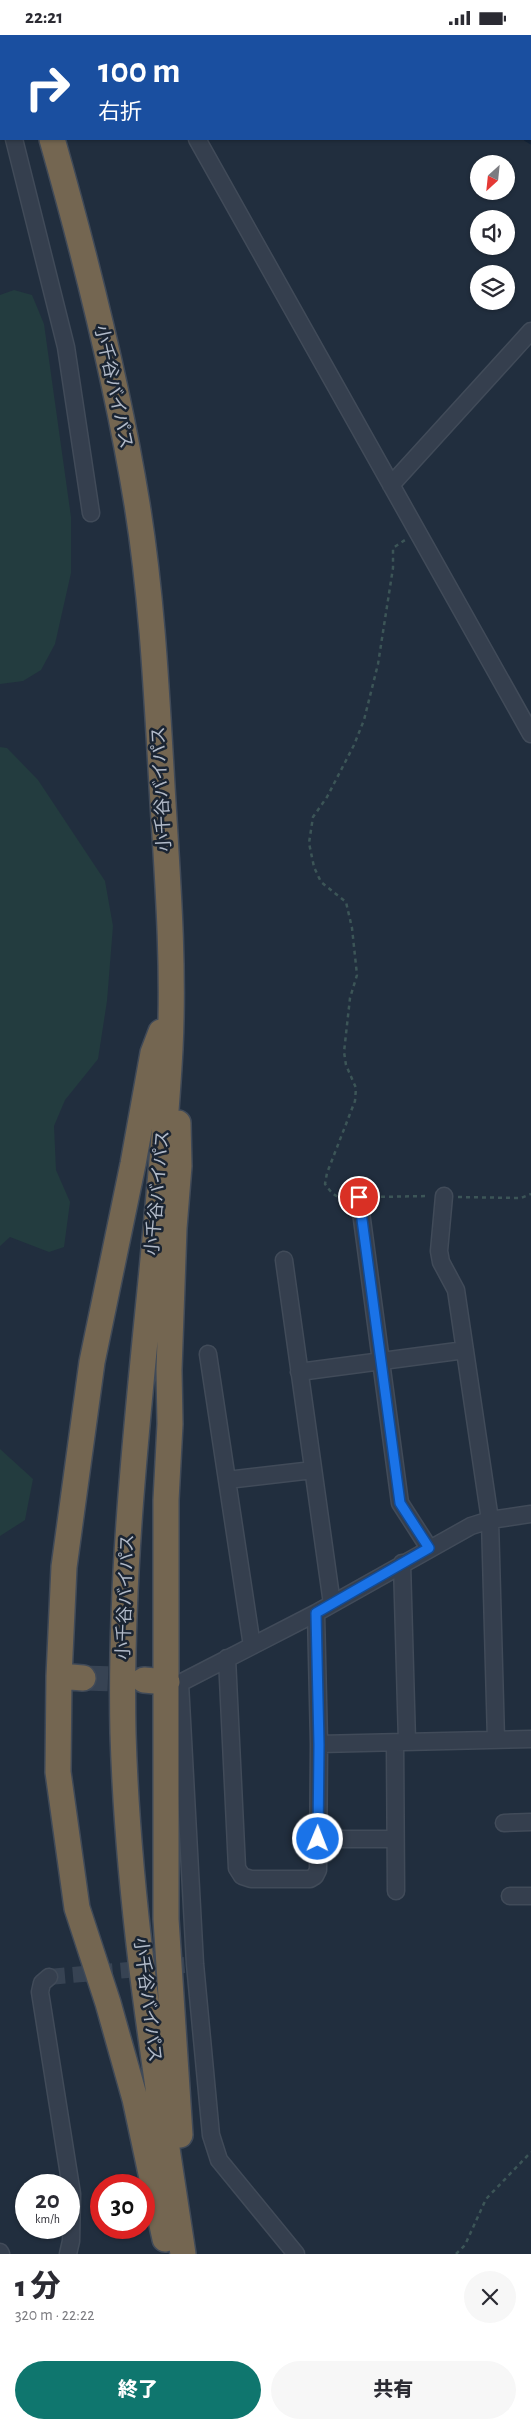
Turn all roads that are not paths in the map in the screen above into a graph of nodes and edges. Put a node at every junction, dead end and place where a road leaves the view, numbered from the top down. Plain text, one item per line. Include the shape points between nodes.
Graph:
1 (14, 140) edge
2 (52, 140) edge
3 (197, 140) edge
4 (531, 331) edge
5 (390, 485) junction
6 (91, 513) dead end
7 (531, 734) edge
8 (170, 1009) junction
9 (170, 1045) junction
10 (359, 1197) road end
11 (444, 1197) road end
12 (284, 1260) dead end
13 (465, 1350) junction
14 (208, 1354) dead end
15 (381, 1361) junction
16 (300, 1372) junction
17 (313, 1470) junction
18 (227, 1480) junction
19 (531, 1514) edge
20 (490, 1520) junction
21 (429, 1548) junction
22 (402, 1563) junction
23 (332, 1604) junction
24 (316, 1613) junction
25 (252, 1646) junction
26 (227, 1659) junction
27 (58, 1676) junction
28 (83, 1678) tunnel mouth
29 (164, 1681) junction
30 (531, 1739) edge
31 (496, 1740) junction
32 (401, 1742) junction
33 (319, 1745) junction
34 (531, 1822) edge
35 (504, 1823) dead end
36 (318, 1839) junction
37 (395, 1839) junction
38 (396, 1891) dead end
39 (510, 1896) dead end
40 (531, 1896) edge
41 (49, 1977) dead end
42 (68, 2254) edge
43 (168, 2254) edge
44 (183, 2254) edge
45 (196, 2254) edge
46 (296, 2254) edge

1 - 6 street via 66,347
2 - 8 highway, 小千谷バイパス via 82,244 137,505 152,620 169,907
3 - 5 street
4 - 5 street
5 - 7 street
8 - 9 highway, 小千谷バイパス
8 - 27 highway via 153,1053 92,1361 64,1567
9 - 29 highway via 179,1166 169,1370
9 - 44 highway, 小千谷バイパス via 130,1503 123,1635 123,1724 129,1845 146,2003
10 - 15 street
11 - 13 street via 439,1251 441,1262 456,1290
12 - 16 street
13 - 15 street
13 - 20 street
14 - 18 street
15 - 16 street
15 - 21 street via 400,1503
16 - 17 street
17 - 18 street
17 - 23 street
18 - 25 street
19 - 20 street
20 - 21 street
20 - 31 street
21 - 22 street
22 - 23 street
22 - 32 street
23 - 24 street
24 - 25 street
24 - 33 street
25 - 26 street
26 - 29 street
26 - 36 street via 237,1868 242,1876 251,1879 310,1879 318,1870
27 - 28 highway
27 - 43 highway via 58,1772 77,1908 135,2099
29 - 45 highway via 166,1919 183,2172
29 - 46 street via 211,2135 224,2167
30 - 31 street
31 - 32 street
32 - 33 street
32 - 37 street
33 - 36 street
34 - 35 street
36 - 37 street
37 - 38 street
39 - 40 street
41 - 42 street via 42,1983 40,1992 72,2194

